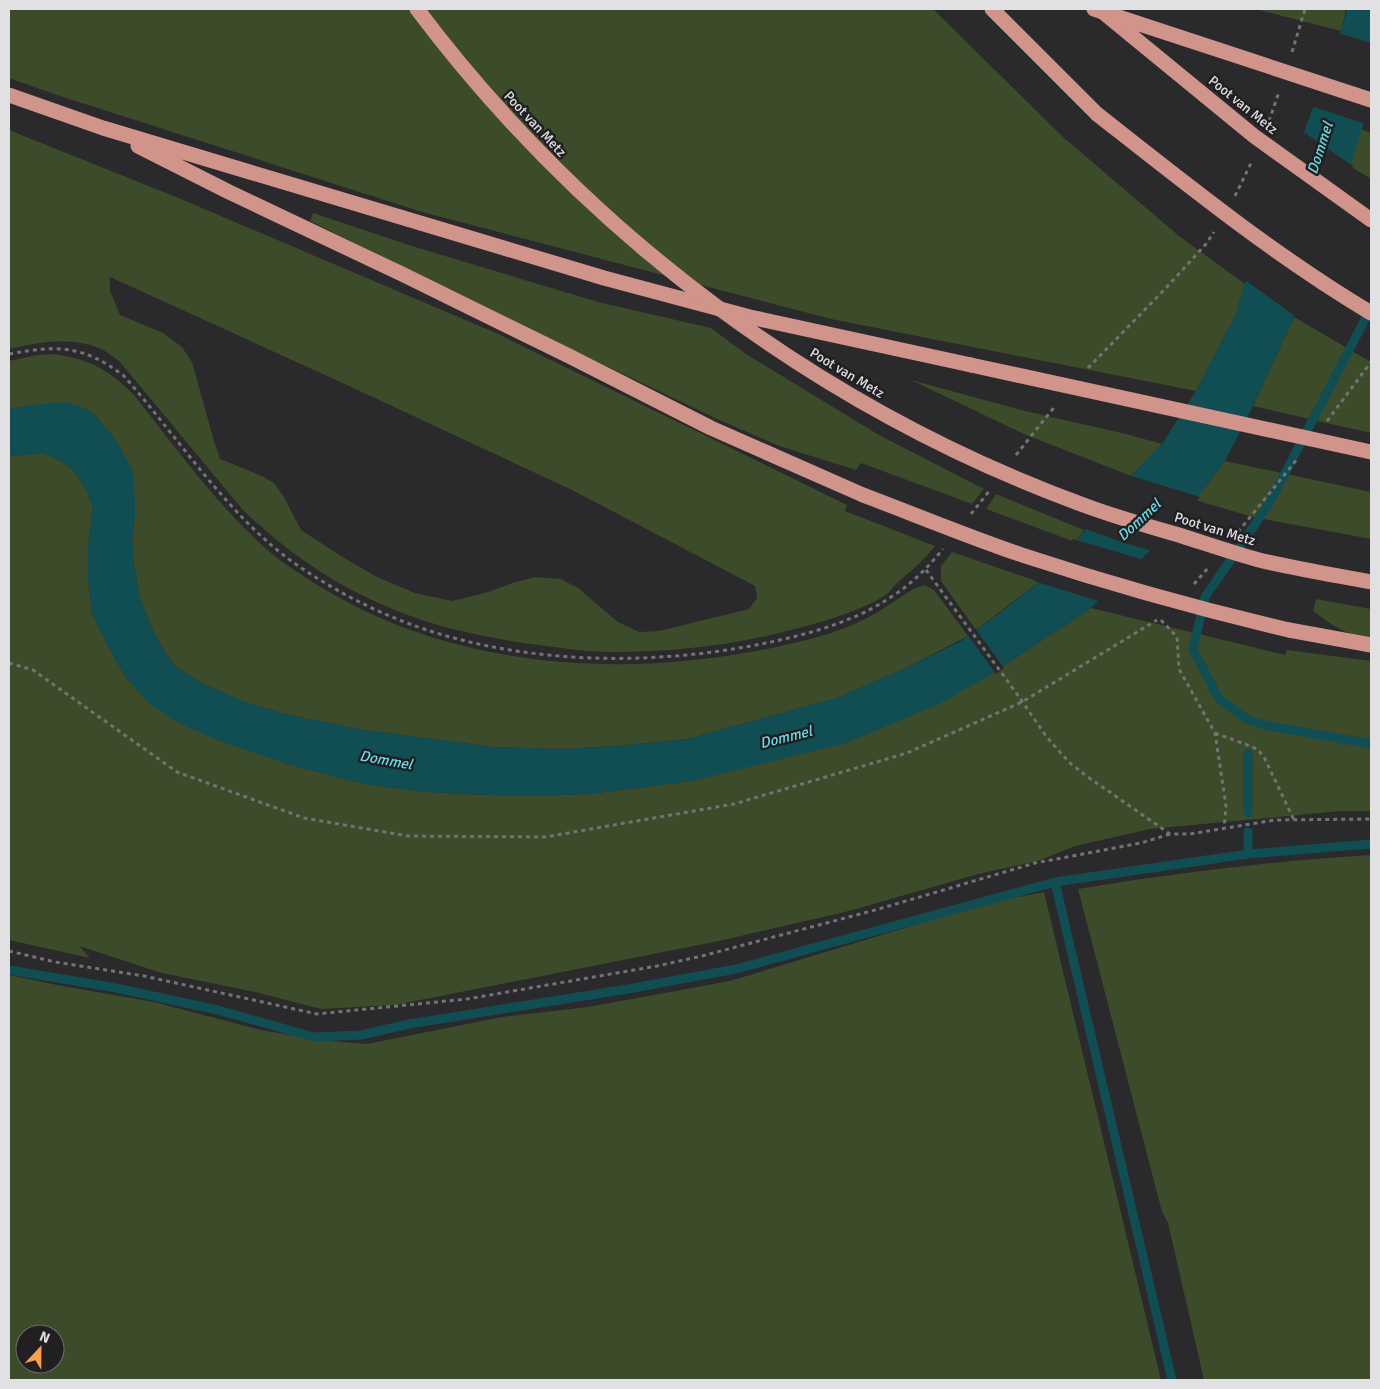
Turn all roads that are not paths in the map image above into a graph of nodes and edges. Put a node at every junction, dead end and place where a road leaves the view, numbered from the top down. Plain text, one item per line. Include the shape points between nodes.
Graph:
1 (417, 9) edge
2 (992, 9) edge
3 (1094, 9) edge
4 (1100, 9) edge
5 (9, 95) edge
6 (1371, 100) edge
7 (103, 128) junction
8 (1371, 220) edge
9 (1371, 313) edge
10 (1371, 452) edge
11 (1371, 582) edge
12 (1371, 645) edge

1 - 11 highway, Poot van Metz, bridge via 488,97 583,196 710,301 831,383 963,456 1092,508 1257,559
2 - 9 highway, bridge via 1097,114 1212,205
3 - 6 highway, bridge
4 - 8 highway, Poot van Metz, bridge via 1254,136
5 - 7 highway
7 - 10 highway, bridge via 604,278 750,317
7 - 12 highway, bridge via 711,428 863,495 1078,573 1204,610

